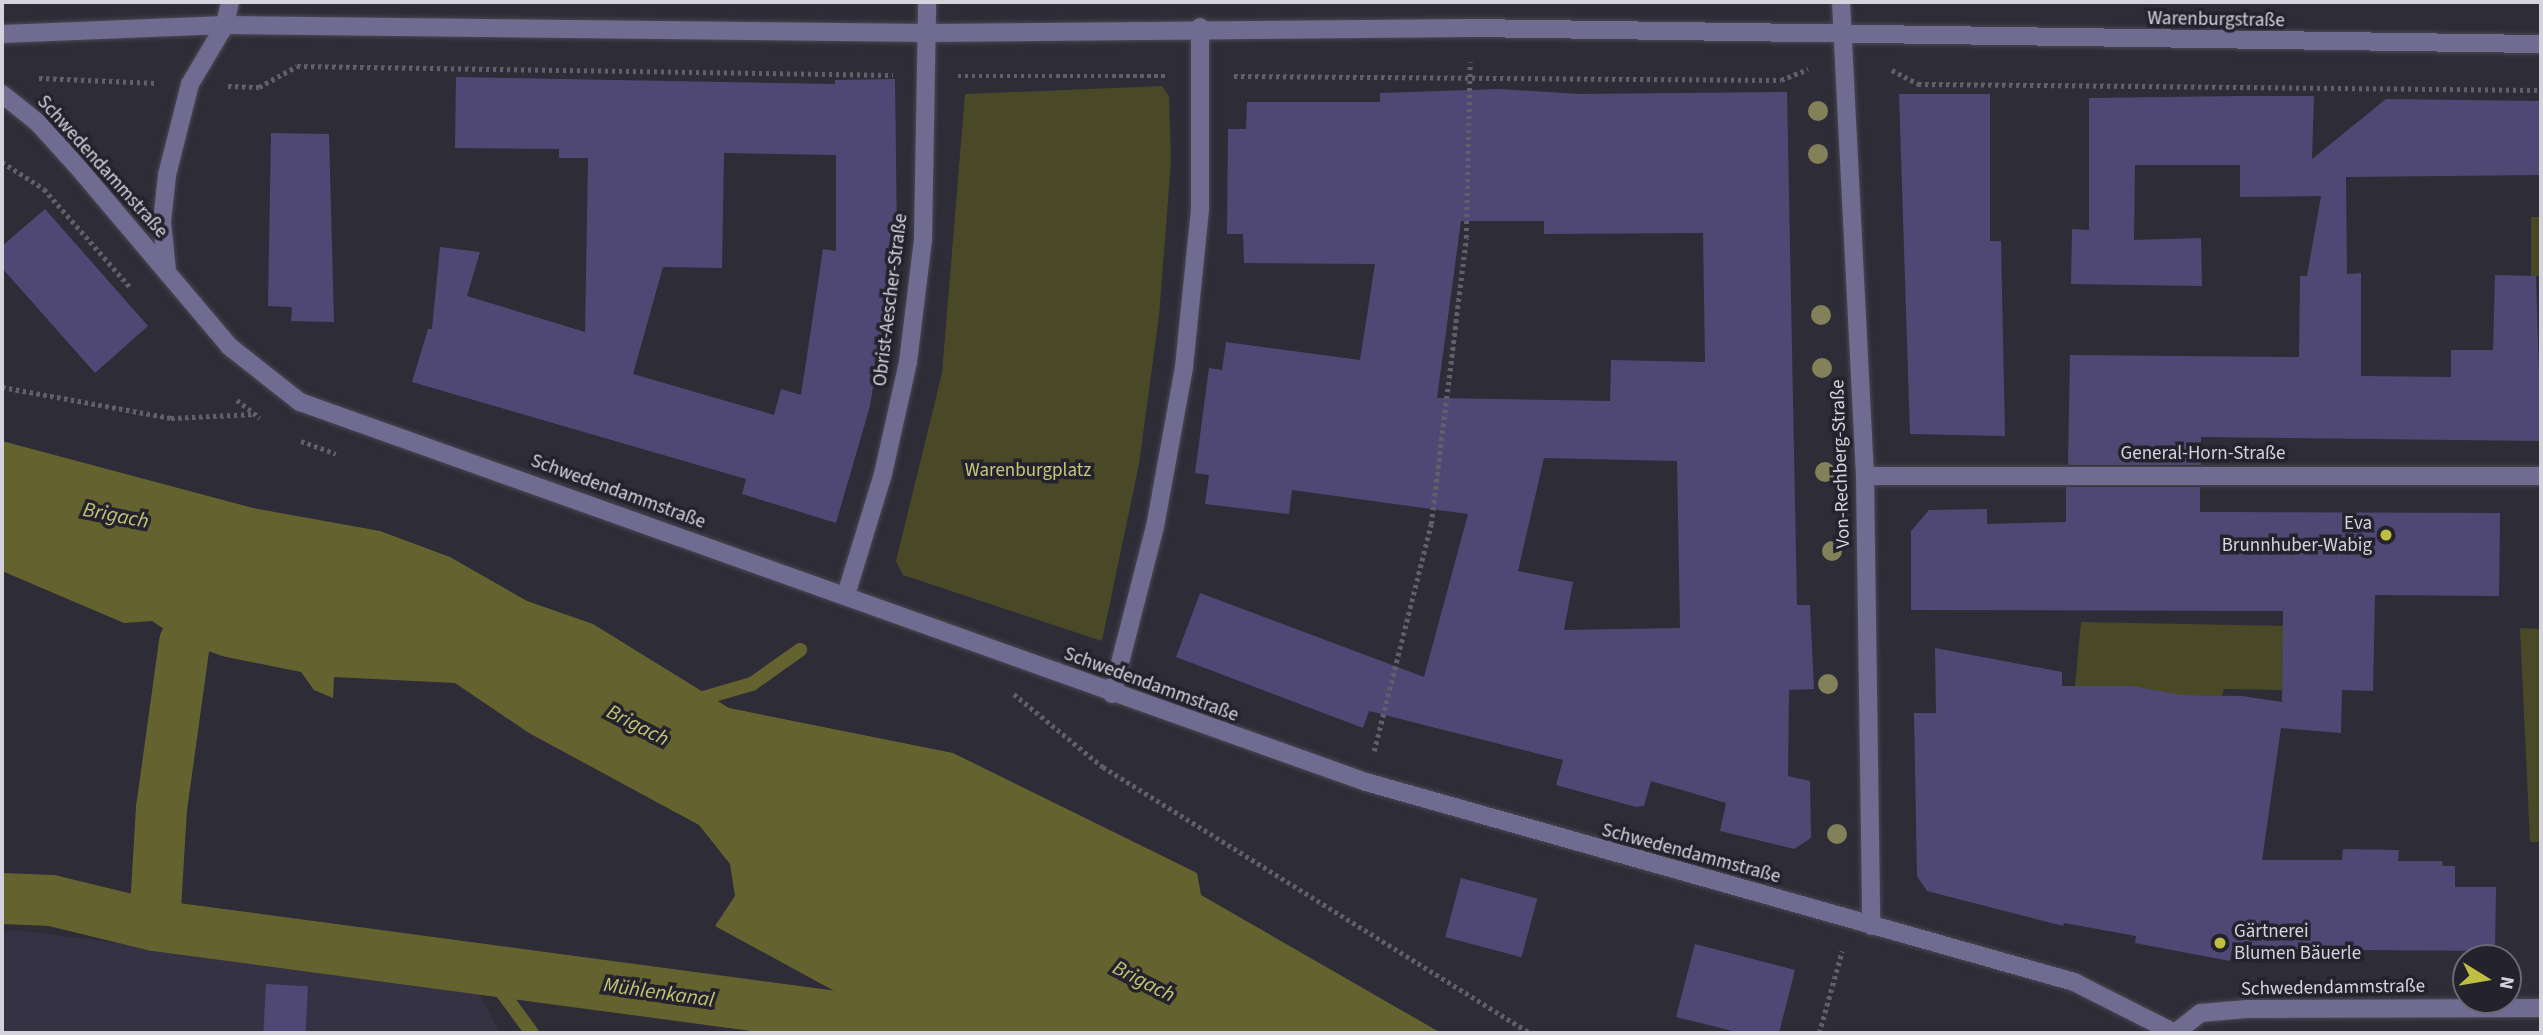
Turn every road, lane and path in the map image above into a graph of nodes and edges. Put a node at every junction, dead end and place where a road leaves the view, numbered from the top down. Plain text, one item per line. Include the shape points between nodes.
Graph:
1 (230, 2) edge
2 (927, 2) edge
3 (1841, 2) edge
4 (225, 24) junction
5 (1200, 27) junction
6 (1471, 28) junction
7 (929, 33) junction
8 (2, 34) edge
9 (1842, 37) junction
10 (2541, 44) edge
11 (1843, 65) junction
12 (2541, 90) edge
13 (2, 94) edge
14 (2, 162) edge
15 (167, 271) junction
16 (133, 290) dead end
17 (2, 387) edge
18 (234, 398) dead end
19 (255, 414) junction
20 (265, 420) dead end
21 (297, 439) dead end
22 (344, 457) dead end
23 (2541, 475) edge
24 (1865, 476) junction
25 (846, 595) junction
26 (1000, 689) dead end
27 (1112, 694) junction
28 (1366, 782) junction
29 (1850, 920) junction
30 (1871, 926) junction
31 (2541, 1008) edge
32 (1530, 1033) edge
33 (1819, 1033) edge
34 (2175, 1033) edge

1 - 4 street, Schwedendammstraße
2 - 7 street, Obrist-Aescher-Straße
3 - 9 street, Von-Rechberg-Straße
4 - 7 street, Warenburgstraße
4 - 8 street, Warenburgstraße
4 - 15 street, Schwedendammstraße via 190,85 167,175 162,222
5 - 6 street, Warenburgstraße
5 - 7 street, Warenburgstraße
5 - 27 street via 1200,209 1184,366 1155,527
6 - 9 street, Warenburgstraße
6 - 28 path via 1466,238 1431,524
7 - 25 street, Obrist-Aescher-Straße via 923,239 908,362 883,474
9 - 10 street, Warenburgstraße
9 - 11 street, Von-Rechberg-Straße
11 - 12 path via 1886,67 1918,84
11 - 24 street, Von-Rechberg-Straße
13 - 15 street, Schwedendammstraße via 37,122
14 - 16 path via 44,189
15 - 25 street, Schwedendammstraße via 230,346 300,402
17 - 19 path via 172,418
18 - 19 path
19 - 20 path
21 - 22 path
23 - 24 street, General-Horn-Straße
24 - 30 street, Von-Rechberg-Straße
25 - 27 street, Schwedendammstraße
26 - 32 path via 1013,693 1103,767
27 - 28 street, Schwedendammstraße
28 - 29 street, Schwedendammstraße
29 - 30 street, Schwedendammstraße
29 - 33 path
30 - 34 street, Schwedendammstraße via 2074,982
31 - 34 street, Schwedendammstraße via 2247,1009 2201,1013

